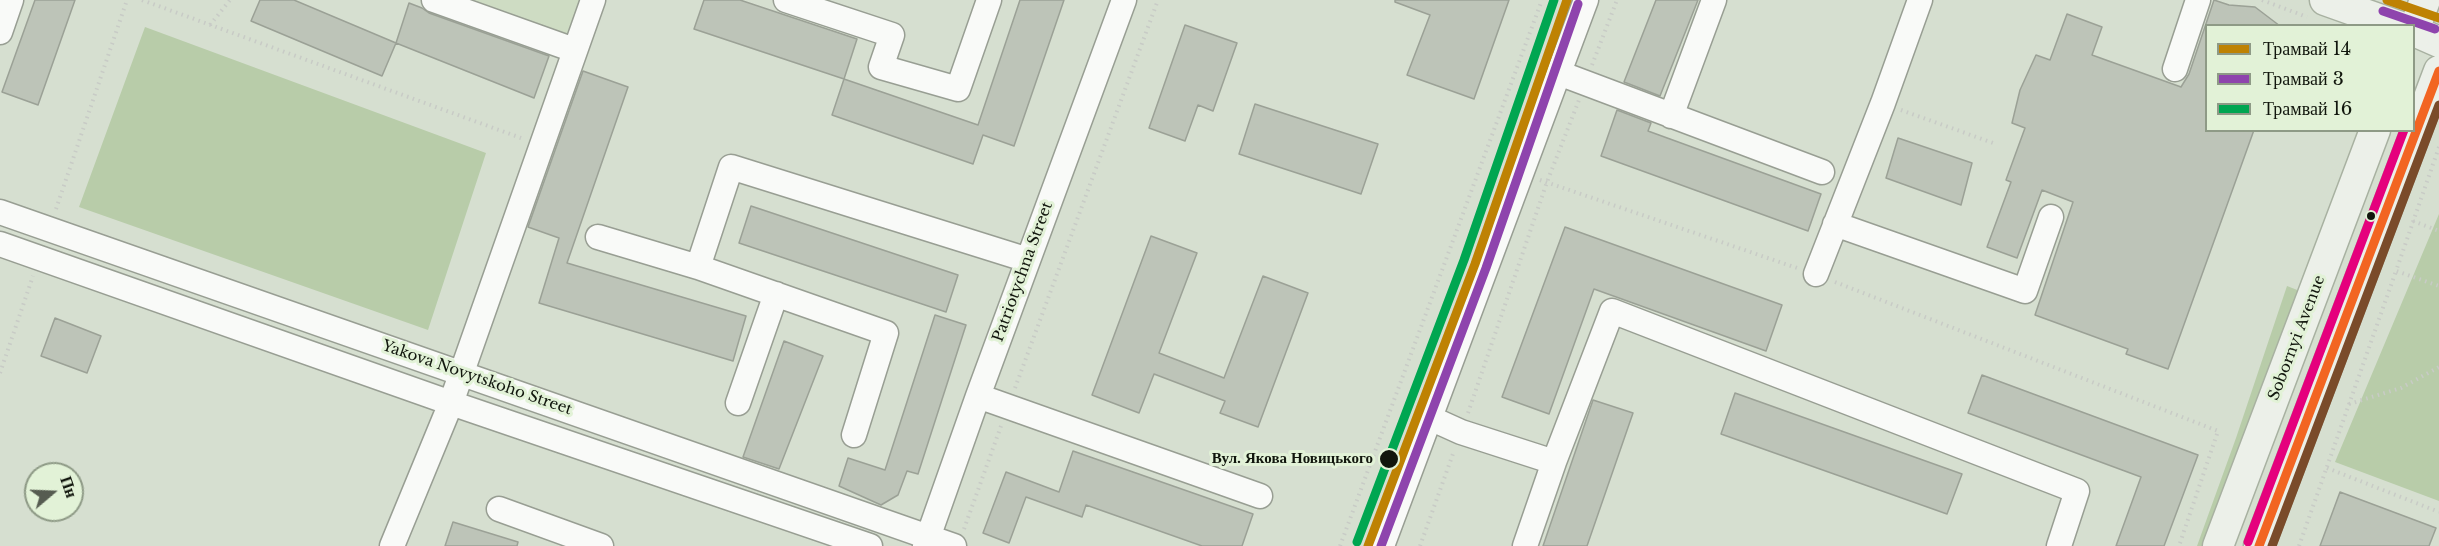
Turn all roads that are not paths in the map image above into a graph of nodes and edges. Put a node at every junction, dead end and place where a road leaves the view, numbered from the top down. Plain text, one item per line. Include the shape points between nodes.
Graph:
1 (434, 0) edge
2 (593, 0) edge
3 (786, 0) edge
4 (989, 0) edge
5 (1124, 0) edge
6 (1587, 0) edge
7 (1714, 0) edge
8 (1920, 0) edge
9 (2198, 0) edge
10 (2425, 0) edge
11 (2318, 9) edge
12 (2389, 24) edge
13 (2415, 28) edge
14 (2415, 31) edge
15 (2439, 42) edge
16 (574, 50) junction
17 (2175, 69) dead end
18 (2439, 71) edge
19 (1559, 74) junction
20 (1671, 116) junction
21 (2374, 132) edge
22 (1822, 172) dead end
23 (0, 212) edge
24 (2051, 217) dead end
25 (1835, 224) junction
26 (598, 237) dead end
27 (0, 244) edge
28 (1028, 260) junction
29 (698, 267) junction
30 (1816, 274) road end
31 (776, 294) junction
32 (462, 373) junction
33 (978, 396) junction
34 (452, 403) junction
35 (738, 403) dead end
36 (1430, 418) junction
37 (854, 435) dead end
38 (1554, 462) junction
39 (1260, 496) dead end
40 (500, 509) dead end
41 (958, 541) edge
42 (927, 542) edge
43 (392, 546) edge
44 (601, 546) edge
45 (870, 546) edge
46 (1382, 546) edge
47 (1525, 546) edge
48 (2059, 546) edge
49 (2218, 546) edge
50 (2259, 546) edge

1 - 16 street
2 - 16 street
3 - 4 street via 892,35 881,67 958,89
5 - 28 street, Patriotychna Street
6 - 19 street
7 - 20 street
8 - 25 street
9 - 17 street
10 - 13 main road
11 - 12 main road
14 - 15 main road
16 - 32 street
18 - 50 main road
19 - 20 street
19 - 36 street
20 - 22 street
21 - 49 main road, Sobornyi Avenue
23 - 32 street, Yakova Novytskoho Street
24 - 25 street via 2025,291
25 - 30 street
26 - 29 street
27 - 34 street, Yakova Novytskoho Street
28 - 29 street via 731,167
28 - 33 street, Patriotychna Street
29 - 31 street
31 - 35 street
31 - 37 street via 886,333
32 - 34 street
32 - 42 street, Yakova Novytskoho Street
33 - 39 street
33 - 42 street, Patriotychna Street
34 - 43 street
34 - 45 street, Yakova Novytskoho Street
36 - 38 street
36 - 46 street
38 - 47 street
38 - 48 street via 1612,311 2077,491
40 - 44 street
41 - 42 street, Yakova Novytskoho Street

